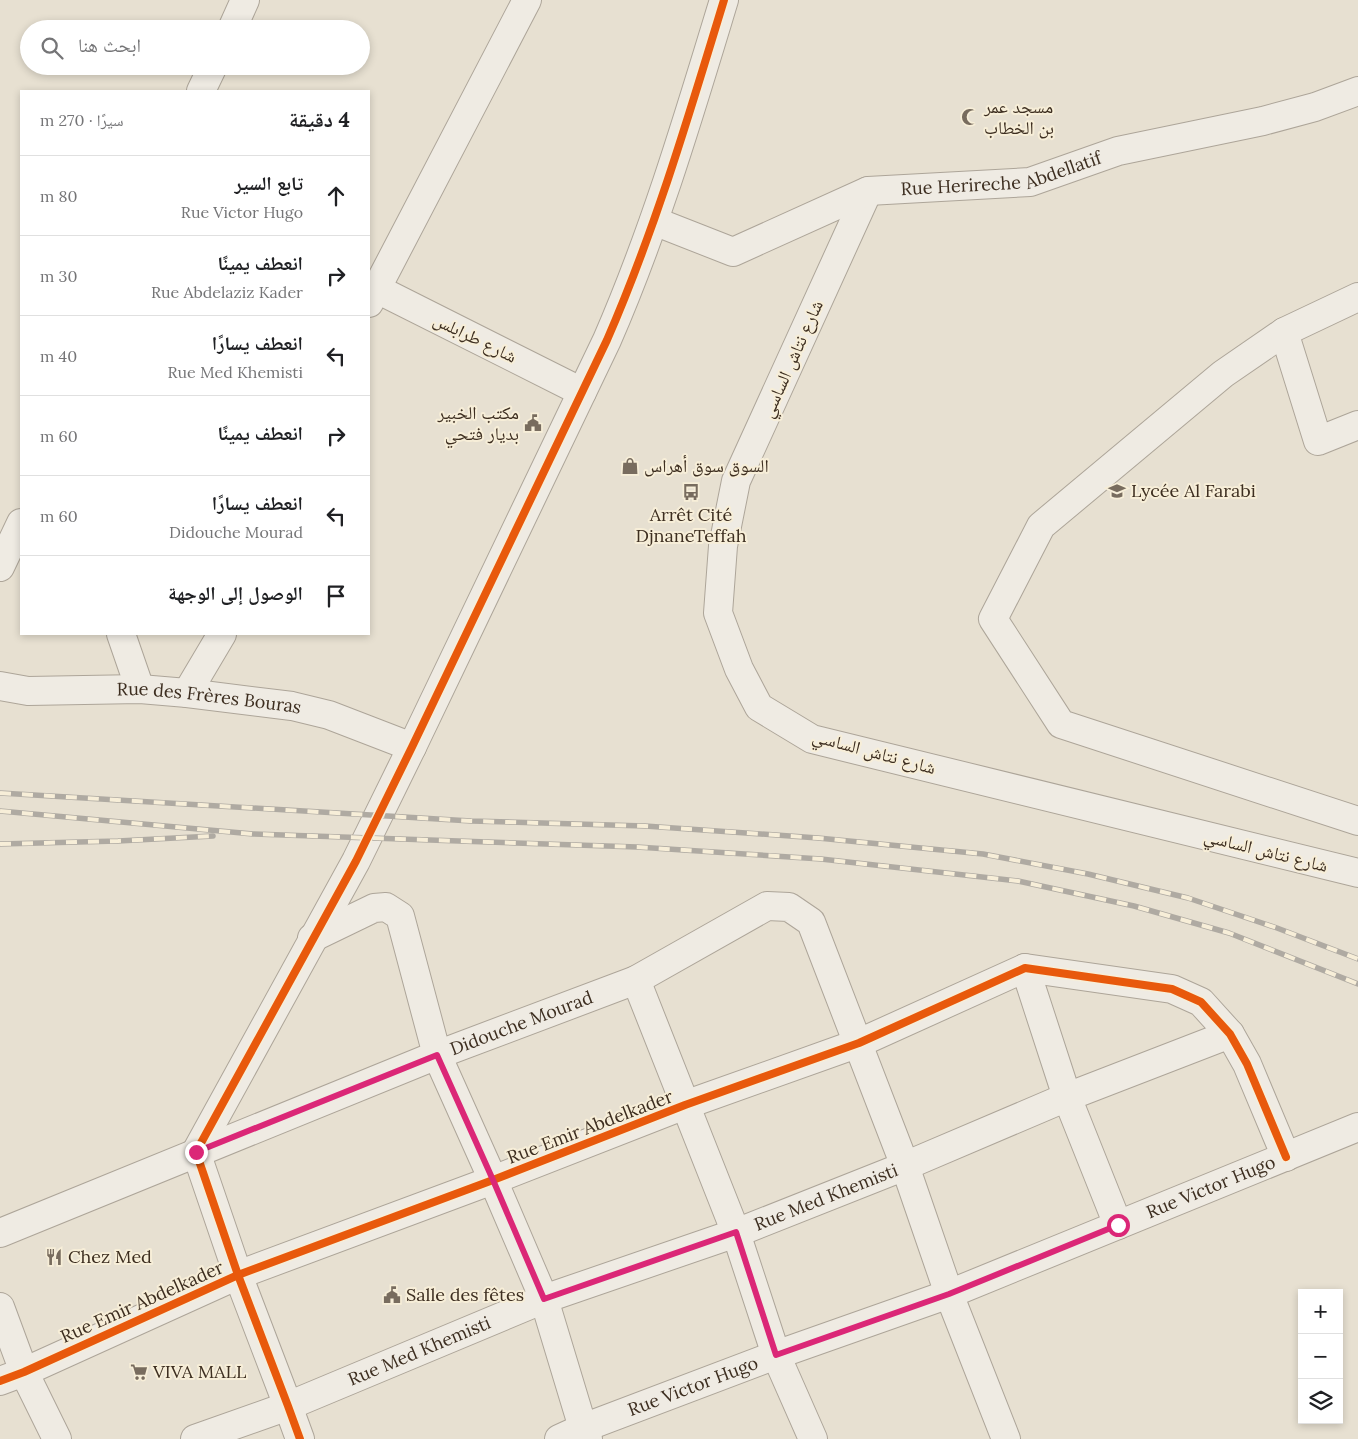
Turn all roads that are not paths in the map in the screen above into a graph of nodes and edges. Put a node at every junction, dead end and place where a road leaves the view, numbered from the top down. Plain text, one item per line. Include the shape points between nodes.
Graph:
1 (246, 0) edge
2 (527, 0) edge
3 (724, 0) edge
4 (236, 20) edge
5 (209, 75) edge
6 (201, 90) edge
7 (1358, 91) edge
8 (868, 191) junction
9 (654, 222) junction
10 (371, 292) edge
11 (1358, 298) edge
12 (1284, 332) junction
13 (582, 392) junction
14 (1358, 425) edge
15 (20, 525) edge
16 (0, 568) edge
17 (121, 635) edge
18 (221, 635) edge
19 (0, 686) edge
20 (140, 689) junction
21 (187, 693) junction
22 (412, 747) junction
23 (1358, 821) edge
24 (1358, 873) edge
25 (312, 938) junction
26 (1025, 968) junction
27 (636, 980) junction
28 (1230, 1034) junction
29 (859, 1042) junction
30 (437, 1055) junction
31 (1067, 1097) junction
32 (685, 1105) junction
33 (1358, 1127) edge
34 (196, 1152) junction
35 (1286, 1158) junction
36 (905, 1166) junction
37 (493, 1180) junction
38 (1118, 1225) junction
39 (736, 1232) junction
40 (0, 1233) edge
41 (238, 1275) junction
42 (949, 1294) junction
43 (544, 1299) junction
44 (0, 1307) edge
45 (776, 1355) junction
46 (12, 1376) edge
47 (288, 1406) junction
48 (577, 1435) edge
49 (58, 1439) edge
50 (194, 1439) edge
51 (300, 1439) edge
52 (813, 1439) edge
53 (1006, 1439) edge

1 - 4 street
2 - 10 street
3 - 9 street
5 - 6 street
7 - 8 street, Rue Herireche Abdellatif via 1315,107 1118,152 1030,182
8 - 9 street, Rue Herireche Abdellatif via 733,252
8 - 24 street, شارع نتاش الساسي via 736,481 723,546 718,613 739,668 759,707 812,739
9 - 13 street via 627,293
10 - 13 street, شارع طرابلس
11 - 12 street
12 - 14 street via 1318,441
12 - 23 street via 1223,374 1041,526 993,619 1061,724
13 - 22 street
15 - 16 street
17 - 20 street
18 - 21 street
19 - 20 street, Rue des Frères Bouras via 28,691
20 - 21 street, Rue des Frères Bouras
21 - 22 street, Rue des Frères Bouras via 292,706 329,715
22 - 25 street via 356,861
25 - 30 street via 374,908 386,907 400,916
25 - 34 street
26 - 28 street via 1172,989 1201,1002
26 - 29 street, Rue Emir Abdelkader
26 - 31 street
27 - 29 street, Didouche Mourad via 767,906 790,907 811,922
27 - 30 street, Didouche Mourad
27 - 32 street
28 - 31 street, Rue Med Khemisti
28 - 35 street via 1247,1064
29 - 32 street, Rue Emir Abdelkader
29 - 36 street
30 - 34 street, Didouche Mourad
30 - 37 street
31 - 36 street, Rue Med Khemisti
31 - 38 street
32 - 37 street, Rue Emir Abdelkader
32 - 39 street
33 - 35 street, Rue Victor Hugo
34 - 40 street, Didouche Mourad
34 - 41 street
35 - 38 street, Rue Victor Hugo
36 - 39 street, Rue Med Khemisti
36 - 42 street
37 - 41 street, Rue Emir Abdelkader
37 - 43 street
38 - 42 street, Rue Victor Hugo
39 - 43 street, Rue Med Khemisti
39 - 45 street
41 - 46 street, Rue Emir Abdelkader
41 - 47 street
42 - 45 street, Rue Victor Hugo
42 - 53 street
43 - 47 street, Rue Med Khemisti
43 - 48 street
44 - 46 street
45 - 48 street, Rue Victor Hugo
45 - 52 street
46 - 49 street
47 - 50 street, Rue Med Khemisti
47 - 51 street

